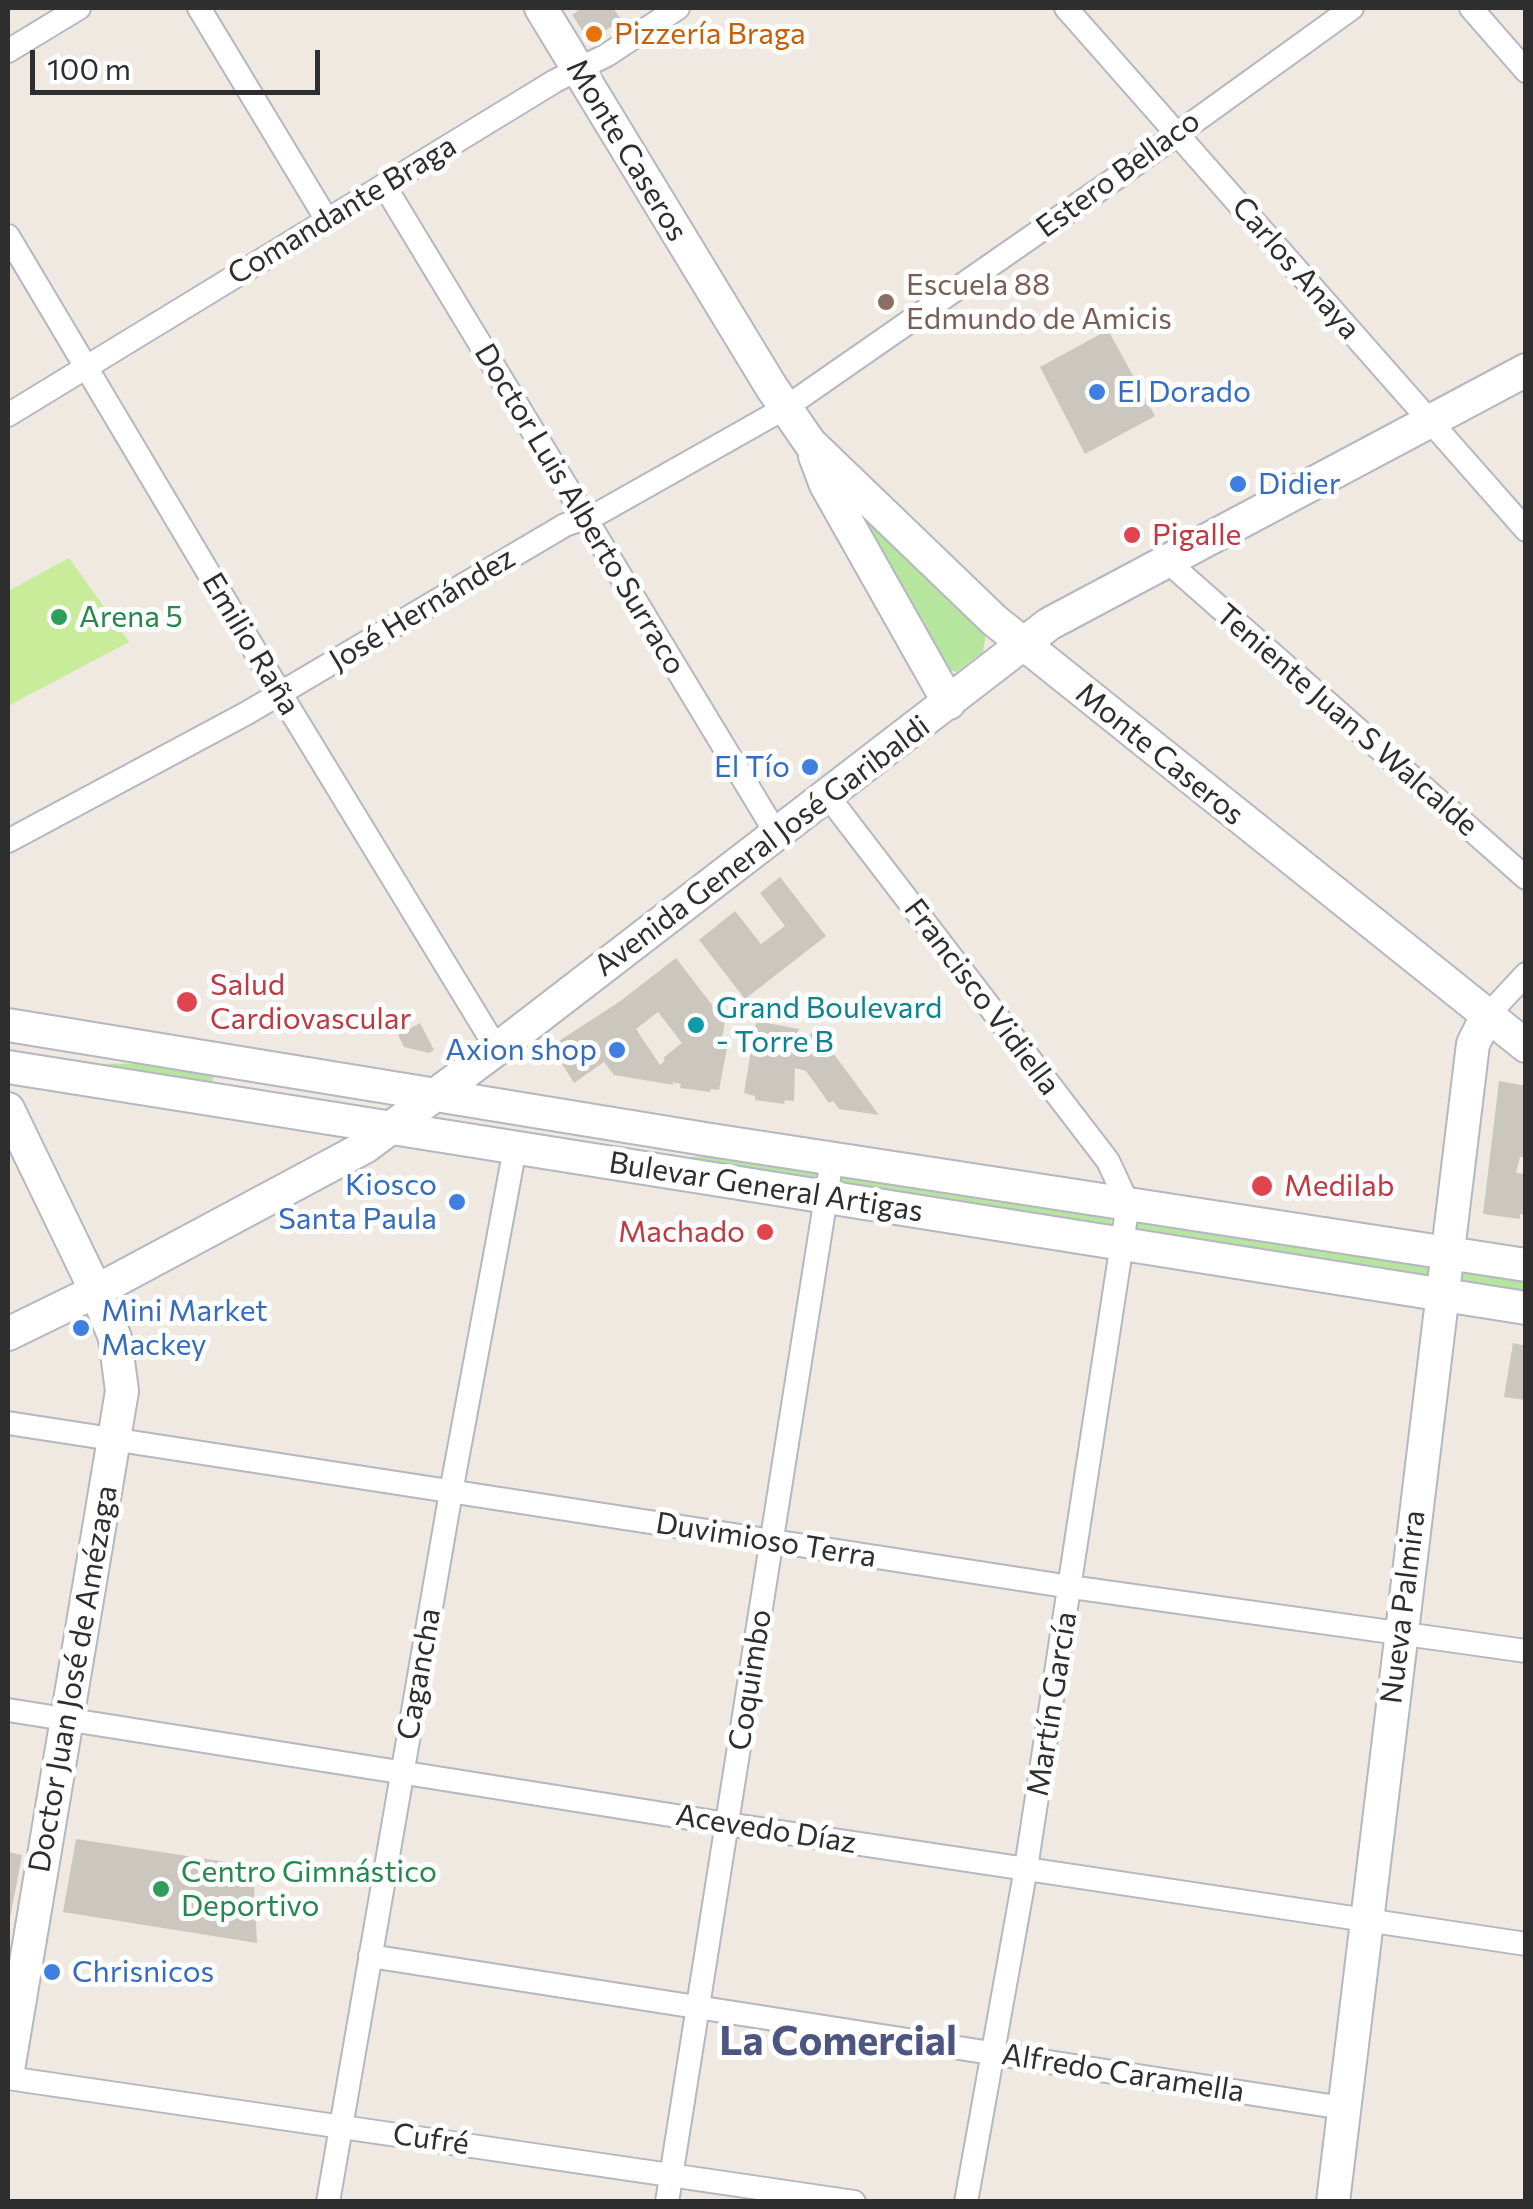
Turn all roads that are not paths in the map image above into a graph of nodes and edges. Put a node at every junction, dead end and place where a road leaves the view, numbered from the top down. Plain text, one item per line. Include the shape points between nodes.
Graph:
1 (79, 8) edge
2 (199, 8) edge
3 (541, 8) edge
4 (678, 8) edge
5 (1066, 8) edge
6 (1352, 8) edge
7 (1471, 8) edge
8 (8, 51) edge
9 (578, 70) junction
10 (1526, 70) edge
11 (1177, 132) junction
12 (384, 186) junction
13 (327, 220) junction
14 (8, 236) edge
15 (87, 366) junction
16 (1526, 370) edge
17 (784, 408) junction
18 (8, 415) edge
19 (1430, 421) junction
20 (810, 443) junction
21 (585, 518) junction
22 (1526, 530) edge
23 (1168, 562) junction
24 (1024, 644) junction
25 (280, 693) junction
26 (949, 702) junction
27 (828, 795) junction
28 (776, 833) junction
29 (8, 841) edge
30 (1526, 878) edge
31 (1526, 974) edge
32 (1487, 1016) junction
33 (8, 1025) edge
34 (147, 1046) junction
35 (1526, 1046) edge
36 (8, 1047) edge
37 (498, 1049) junction
38 (226, 1060) junction
39 (8, 1067) edge
40 (436, 1096) junction
41 (219, 1099) junction
42 (266, 1107) junction
43 (8, 1110) edge
44 (390, 1130) junction
45 (712, 1140) junction
46 (515, 1148) junction
47 (832, 1159) junction
48 (826, 1196) junction
49 (1128, 1204) junction
50 (1122, 1244) junction
51 (1448, 1252) junction
52 (1526, 1265) edge
53 (96, 1291) junction
54 (1442, 1294) junction
55 (1526, 1308) edge
56 (8, 1334) edge
57 (8, 1423) edge
58 (113, 1442) junction
59 (451, 1492) junction
60 (772, 1542) junction
61 (1071, 1586) junction
62 (1399, 1635) junction
63 (1526, 1651) edge
64 (8, 1710) edge
65 (67, 1718) junction
66 (402, 1772) junction
67 (727, 1824) junction
68 (1026, 1868) junction
69 (1366, 1918) junction
70 (1526, 1944) edge
71 (370, 1956) junction
72 (699, 2008) junction
73 (993, 2053) junction
74 (8, 2070) edge
75 (8, 2078) edge
76 (1342, 2108) junction
77 (340, 2126) junction
78 (671, 2174) junction
79 (328, 2202) edge
80 (667, 2202) edge
81 (854, 2202) edge
82 (966, 2202) edge
83 (1332, 2202) edge

1 - 8 street
2 - 13 street
3 - 9 street, Monte Caseros
4 - 9 street, Comandante Braga
5 - 11 street, Carlos Anaya
6 - 11 street, Estero Bellaco
7 - 10 street
9 - 12 street, Comandante Braga
9 - 17 street, Monte Caseros
11 - 17 street, Estero Bellaco
11 - 19 street, Carlos Anaya
12 - 13 street, Comandante Braga
12 - 21 street, Doctor Luis Alberto Surraco
13 - 15 street, Comandante Braga
14 - 15 street, Emilio Raña
15 - 18 street, Comandante Braga
15 - 25 street, Emilio Raña
16 - 19 street, Avenida General José Garibaldi
17 - 20 street, Monte Caseros
17 - 21 street, José Hernández
19 - 22 street, Carlos Anaya
19 - 23 street, Avenida General José Garibaldi
20 - 24 street, Monte Caseros
20 - 26 street, Monte Caseros via 826,484
21 - 25 street, José Hernández
21 - 28 street, Doctor Luis Alberto Surraco
23 - 24 street, Avenida General José Garibaldi via 1048,624
23 - 30 street, Teniente Juan S Walcalde
24 - 26 street, Avenida General José Garibaldi
24 - 32 street, Monte Caseros
25 - 29 street, José Hernández
25 - 37 street, Emilio Raña
26 - 27 street, Avenida General José Garibaldi
27 - 28 street, Avenida General José Garibaldi
27 - 49 street, Francisco Vidiella via 1108,1162
28 - 37 street, Avenida General José Garibaldi
31 - 32 street
32 - 35 street, Monte Caseros
32 - 51 street, Nueva Palmira via 1473,1044
33 - 34 street, Bulevar General Artigas
34 - 36 street via 100,1058
34 - 38 street, Bulevar General Artigas
37 - 40 street, Avenida General José Garibaldi
38 - 40 street, Bulevar General Artigas
38 - 41 street
39 - 41 street, Bulevar General Artigas
40 - 42 street via 390,1110 296,1097
40 - 44 street, Avenida General José Garibaldi
40 - 45 street, Bulevar General Artigas
41 - 42 street, Bulevar General Artigas
42 - 44 street, Bulevar General Artigas
43 - 53 street, Doctor Juan José de Amézaga
44 - 45 street via 440,1115 669,1148
44 - 46 street, Bulevar General Artigas
44 - 53 street, Avenida General José Garibaldi
45 - 47 street, Bulevar General Artigas
46 - 48 street, Bulevar General Artigas
46 - 59 street, Cagancha
47 - 48 street, Coquimbo
47 - 49 street, Bulevar General Artigas
48 - 50 street, Bulevar General Artigas
48 - 60 street, Coquimbo
49 - 50 street, Martín García
49 - 51 street, Bulevar General Artigas
50 - 54 street, Bulevar General Artigas
50 - 61 street, Martín García
51 - 52 street, Bulevar General Artigas
51 - 54 street, Nueva Palmira
53 - 56 street, Avenida General José Garibaldi
53 - 58 street, Doctor Juan José de Amézaga via 121,1367
54 - 55 street, Bulevar General Artigas
54 - 62 street, Nueva Palmira
57 - 58 street, Duvimioso Terra
58 - 59 street, Duvimioso Terra
58 - 65 street, Doctor Juan José de Amézaga
59 - 60 street, Duvimioso Terra
59 - 66 street, Cagancha
60 - 61 street, Duvimioso Terra
60 - 67 street, Coquimbo
61 - 62 street, Duvimioso Terra
61 - 68 street, Martín García
62 - 63 street, Duvimioso Terra
62 - 69 street, Nueva Palmira
64 - 65 street, Acevedo Díaz
65 - 66 street, Acevedo Díaz
65 - 74 street, Doctor Juan José de Amézaga
66 - 67 street, Acevedo Díaz
66 - 71 street, Cagancha
67 - 68 street, Acevedo Díaz
67 - 72 street, Coquimbo
68 - 69 street, Acevedo Díaz
68 - 73 street, Martín García
69 - 70 street, Acevedo Díaz
69 - 76 street, Nueva Palmira
71 - 72 street, Alfredo Caramella
71 - 77 street, Cagancha
72 - 73 street, Alfredo Caramella
72 - 78 street, Coquimbo
73 - 76 street, Alfredo Caramella
73 - 82 street, Martín García
75 - 77 street, Cufré
76 - 83 street, Nueva Palmira
77 - 78 street, Cufré
77 - 79 street, Cagancha
78 - 80 street, Coquimbo
78 - 81 street, Cufré

